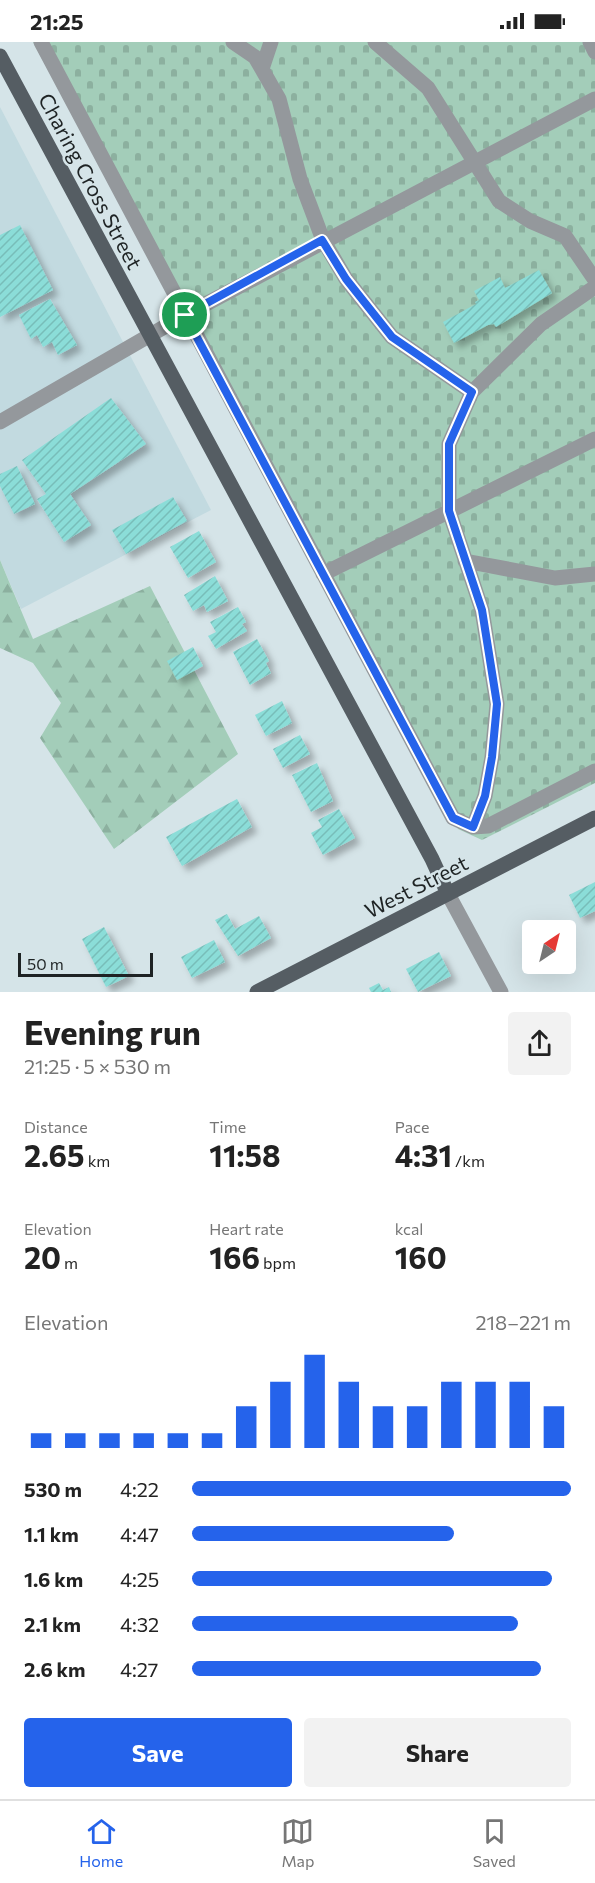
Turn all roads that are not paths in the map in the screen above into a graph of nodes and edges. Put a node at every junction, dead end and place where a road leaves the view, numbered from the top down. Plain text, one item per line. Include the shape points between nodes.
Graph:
1 (40, 42) edge
2 (233, 42) edge
3 (271, 42) edge
4 (375, 42) edge
5 (590, 42) edge
6 (595, 52) edge
7 (0, 56) edge
8 (262, 69) junction
9 (595, 99) edge
10 (474, 162) junction
11 (322, 240) junction
12 (595, 280) edge
13 (595, 287) edge
14 (185, 315) junction
15 (149, 335) junction
16 (472, 392) junction
17 (0, 422) edge
18 (595, 439) edge
19 (449, 511) junction
20 (465, 561) junction
21 (323, 574) junction
22 (595, 574) edge
23 (595, 771) edge
24 (595, 818) edge
25 (473, 827) junction
26 (448, 894) junction
27 (257, 992) edge
28 (501, 992) edge

1 - 14 street
2 - 8 street via 255,57
3 - 8 street
4 - 10 street via 428,88
5 - 6 street
7 - 15 main road, Charing Cross Street
8 - 11 street via 279,99 300,179
9 - 10 street
10 - 11 street
10 - 12 street via 499,201 530,221 565,236
11 - 14 street
11 - 16 street via 346,279 392,337
13 - 16 street via 541,324
14 - 15 street
14 - 21 street
15 - 17 street
15 - 26 main road, Charing Cross Street
16 - 19 street via 449,444
18 - 19 street
19 - 20 street
19 - 21 street
20 - 22 street via 555,578
20 - 25 street via 482,610 497,704 487,786
21 - 25 street via 453,818
23 - 25 street via 488,826
24 - 26 main road, West Street
26 - 27 main road, West Street
26 - 28 street, Charing Cross Street

